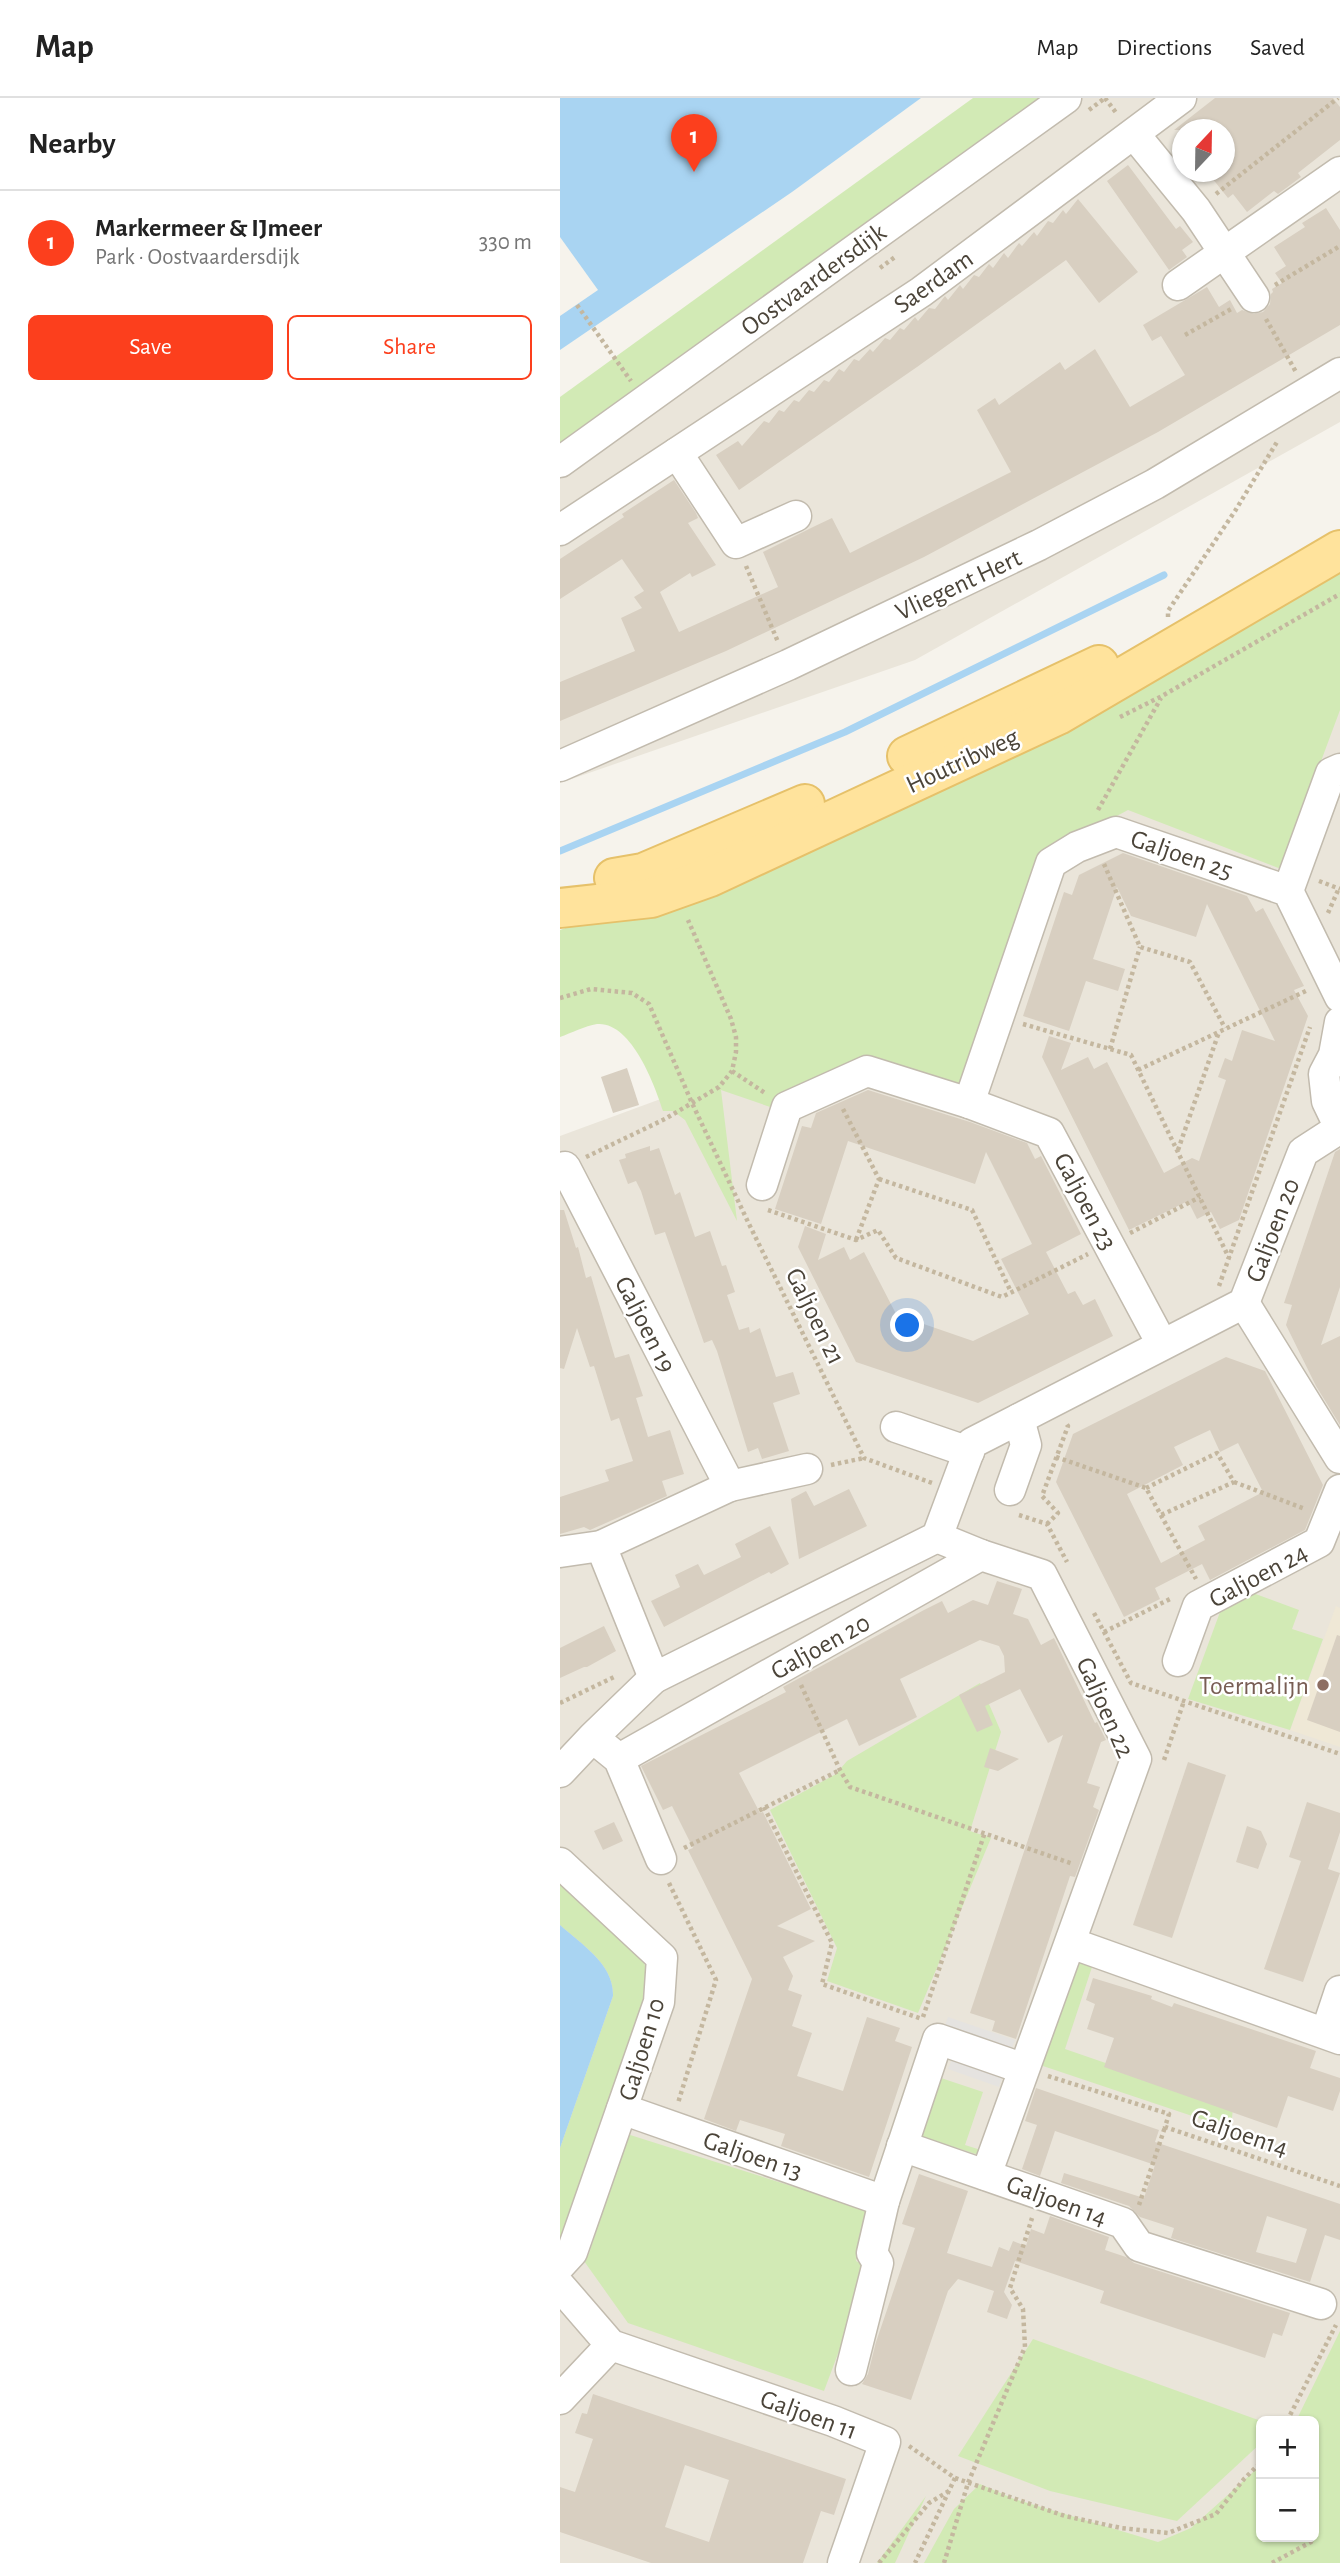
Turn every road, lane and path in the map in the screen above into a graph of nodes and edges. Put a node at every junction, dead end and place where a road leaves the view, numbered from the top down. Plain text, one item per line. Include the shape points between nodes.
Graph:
1 (1066, 98) edge
2 (1181, 98) edge
3 (1338, 98) edge
4 (1134, 134) junction
5 (1340, 172) edge
6 (1196, 210) junction
7 (1225, 253) junction
8 (1178, 285) dead end
9 (1254, 297) joint
10 (577, 305) dead end
11 (613, 354) dead end
12 (1340, 373) edge
13 (1308, 392) junction
14 (677, 453) junction
15 (560, 461) edge
16 (796, 516) dead end
17 (560, 530) edge
18 (1340, 532) edge
19 (737, 543) junction
20 (1340, 550) edge
21 (788, 665) junction
22 (560, 766) edge
23 (1340, 769) edge
24 (1085, 844) junction
25 (560, 888) edge
26 (1339, 888) edge
27 (1288, 891) junction
28 (560, 908) edge
29 (1327, 916) dead end
30 (688, 920) dead end
31 (1140, 947) junction
32 (1334, 986) edge
33 (560, 998) edge
34 (998, 1017) junction
35 (1340, 1022) edge
36 (1310, 1025) dead end
37 (1222, 1029) junction
38 (1110, 1049) junction
39 (1337, 1056) edge
40 (1138, 1070) junction
41 (733, 1071) junction
42 (832, 1087) junction
43 (692, 1103) junction
44 (969, 1103) junction
45 (787, 1107) junction
46 (1340, 1128) edge
47 (1178, 1150) junction
48 (563, 1168) edge
49 (879, 1179) junction
50 (764, 1197) joint
51 (1200, 1197) junction
52 (856, 1240) junction
53 (1108, 1244) junction
54 (1229, 1258) junction
55 (1260, 1262) junction
56 (1219, 1288) dead end
57 (1011, 1293) junction
58 (1244, 1303) junction
59 (1162, 1345) junction
60 (1057, 1399) junction
61 (1019, 1419) junction
62 (896, 1427) dead end
63 (969, 1452) junction
64 (1056, 1457) junction
65 (864, 1458) junction
66 (1340, 1458) edge
67 (807, 1469) joint
68 (1234, 1482) junction
69 (730, 1486) junction
70 (1146, 1488) junction
71 (1340, 1490) edge
72 (955, 1492) junction
73 (1009, 1500) joint
74 (1161, 1515) junction
75 (1329, 1518) junction
76 (1047, 1524) junction
77 (937, 1537) junction
78 (600, 1546) junction
79 (560, 1552) edge
80 (981, 1555) junction
81 (1072, 1572) dead end
82 (1175, 1596) dead end
83 (1208, 1601) junction
84 (1092, 1608) dead end
85 (1104, 1632) junction
86 (1178, 1661) dead end
87 (791, 1662) junction
88 (651, 1670) junction
89 (1184, 1701) junction
90 (560, 1703) edge
91 (593, 1737) junction
92 (1340, 1754) edge
93 (619, 1759) junction
94 (1136, 1759) junction
95 (840, 1770) junction
96 (560, 1772) edge
97 (764, 1807) junction
98 (985, 1832) junction
99 (662, 1859) junction
100 (560, 1863) edge
101 (1096, 1872) junction
102 (1071, 1943) junction
103 (1340, 1991) edge
104 (930, 2029) junction
105 (1333, 2036) edge
106 (1017, 2066) junction
107 (622, 2109) junction
108 (670, 2126) junction
109 (1165, 2127) junction
110 (902, 2146) junction
111 (986, 2175) junction
112 (1340, 2186) edge
113 (1041, 2193) junction
114 (884, 2201) junction
115 (1130, 2232) junction
116 (560, 2266) edge
117 (560, 2286) edge
118 (1331, 2311) edge
119 (611, 2345) junction
120 (851, 2370) dead end
121 (560, 2399) edge
122 (1289, 2416) edge
123 (886, 2442) junction
124 (1256, 2467) edge
125 (955, 2478) junction
126 (968, 2483) junction
127 (949, 2491) junction
128 (1311, 2542) edge
129 (843, 2563) edge
130 (879, 2563) edge
131 (915, 2563) edge
132 (944, 2563) edge
133 (1272, 2563) edge

1 - 15 street, Oostvaardersdijk
2 - 4 street, Saerdam
3 - 6 path
4 - 6 street
4 - 14 street, Saerdam via 921,292
5 - 7 street
6 - 7 street
7 - 8 street
7 - 9 street
9 - 13 path
10 - 11 path
12 - 13 street, Vliegent Hert
13 - 21 street, Vliegent Hert via 1155,484 1039,545
14 - 17 street, Saerdam
14 - 19 street
16 - 19 street
18 - 25 main road, Houtribweg via 1081,674 794,810 643,873
19 - 21 path
20 - 28 main road, Houtribweg via 1058,716 710,877 651,898
21 - 22 street, Vliegent Hert
23 - 27 street via 1331,773
24 - 27 street, Galjoen 25 via 1116,832
24 - 31 path
24 - 34 street via 1051,863
26 - 29 path
27 - 32 street
30 - 41 path via 732,1019 737,1052
31 - 37 path via 1191,962
31 - 38 path
32 - 37 path via 1315,987
33 - 43 path, Galjoen 21 via 591,989 632,993 649,1004
34 - 38 path
34 - 44 street
35 - 39 street
36 - 54 path
37 - 40 path
37 - 47 path
38 - 40 path via 1131,1055
39 - 46 street, Galjoen 20 via 1324,1074 1327,1101
40 - 47 path
41 - 43 path via 719,1087
41 - 45 path
42 - 44 street, Galjoen 23 via 867,1071
42 - 45 street, Galjoen 23
42 - 49 path
43 - 48 path
43 - 65 path, Galjoen 21
44 - 53 street, Galjoen 23 via 1049,1133
45 - 50 street
46 - 55 street, Galjoen 20 via 1303,1152
47 - 51 path
48 - 69 street, Galjoen 19
49 - 52 path
49 - 57 path via 972,1210
50 - 52 path
51 - 53 path
51 - 54 path
52 - 57 path via 878,1230 897,1258 1002,1297
53 - 57 path
53 - 59 street, Galjoen 23
54 - 55 path
54 - 56 path
55 - 58 street, Galjoen 20
58 - 59 street, Galjoen 20
58 - 66 street
59 - 60 street, Galjoen 20
60 - 61 street, Galjoen 20
60 - 64 path via 1068,1426
61 - 63 street, Galjoen 20 via 972,1443
61 - 73 street via 1026,1445
62 - 63 street
63 - 72 street
64 - 70 path
64 - 76 path via 1042,1496 1058,1513
65 - 67 path
65 - 72 path
67 - 69 street
68 - 70 path via 1217,1453
68 - 74 path
68 - 75 path
69 - 78 street
70 - 74 path
71 - 75 street, Galjoen 24
72 - 77 street
73 - 76 path
74 - 83 path
75 - 83 street, Galjoen 24 via 1319,1542
76 - 81 path
77 - 80 street
77 - 88 street, Galjoen 20
78 - 79 street
78 - 88 street
80 - 87 street, Galjoen 20
80 - 94 street, Galjoen 22 via 1042,1575
82 - 85 path
83 - 86 street, Galjoen 24 via 1198,1606
84 - 85 path
85 - 89 path via 1131,1683
87 - 93 street, Galjoen 20
87 - 95 path
88 - 90 path
88 - 91 street, Galjoen 20
89 - 92 path
89 - 94 path via 1163,1761
91 - 93 street
91 - 96 street, Galjoen 20
93 - 99 street
94 - 101 street, Galjoen 22
95 - 97 path
95 - 98 path via 850,1787
97 - 99 path
97 - 104 path via 832,1943 822,1984
98 - 101 path
98 - 104 path
99 - 108 path via 670,1887 716,1980
100 - 107 street, Galjoen 10 via 662,1958 659,2001
101 - 102 street, Galjoen 22
102 - 105 street
102 - 106 street, Galjoen 22
103 - 105 street
104 - 106 street
104 - 110 street
106 - 109 path, Galjoen14 via 1169,2114
106 - 111 street, Galjoen 22
107 - 108 street, Galjoen 13
107 - 116 street, Galjoen 10 via 572,2252
108 - 114 street, Galjoen 13
109 - 112 path, Galjoen14
109 - 115 path
110 - 111 street, Galjoen 14
110 - 114 street
111 - 113 street, Galjoen 14
113 - 115 street, Galjoen 14 via 1124,2223
113 - 126 path via 1010,2288 1023,2309 1025,2347
114 - 120 street via 872,2253 878,2263
115 - 118 street, Galjoen 14 via 1139,2246
117 - 119 street
118 - 122 path
119 - 121 street
119 - 123 street, Galjoen 11
123 - 125 path via 898,2439
123 - 129 street, Galjoen 11
124 - 126 path via 1216,2514 1168,2533 1065,2516
125 - 126 path
125 - 127 path
126 - 132 path
127 - 130 path via 929,2503
127 - 131 path
128 - 133 path

